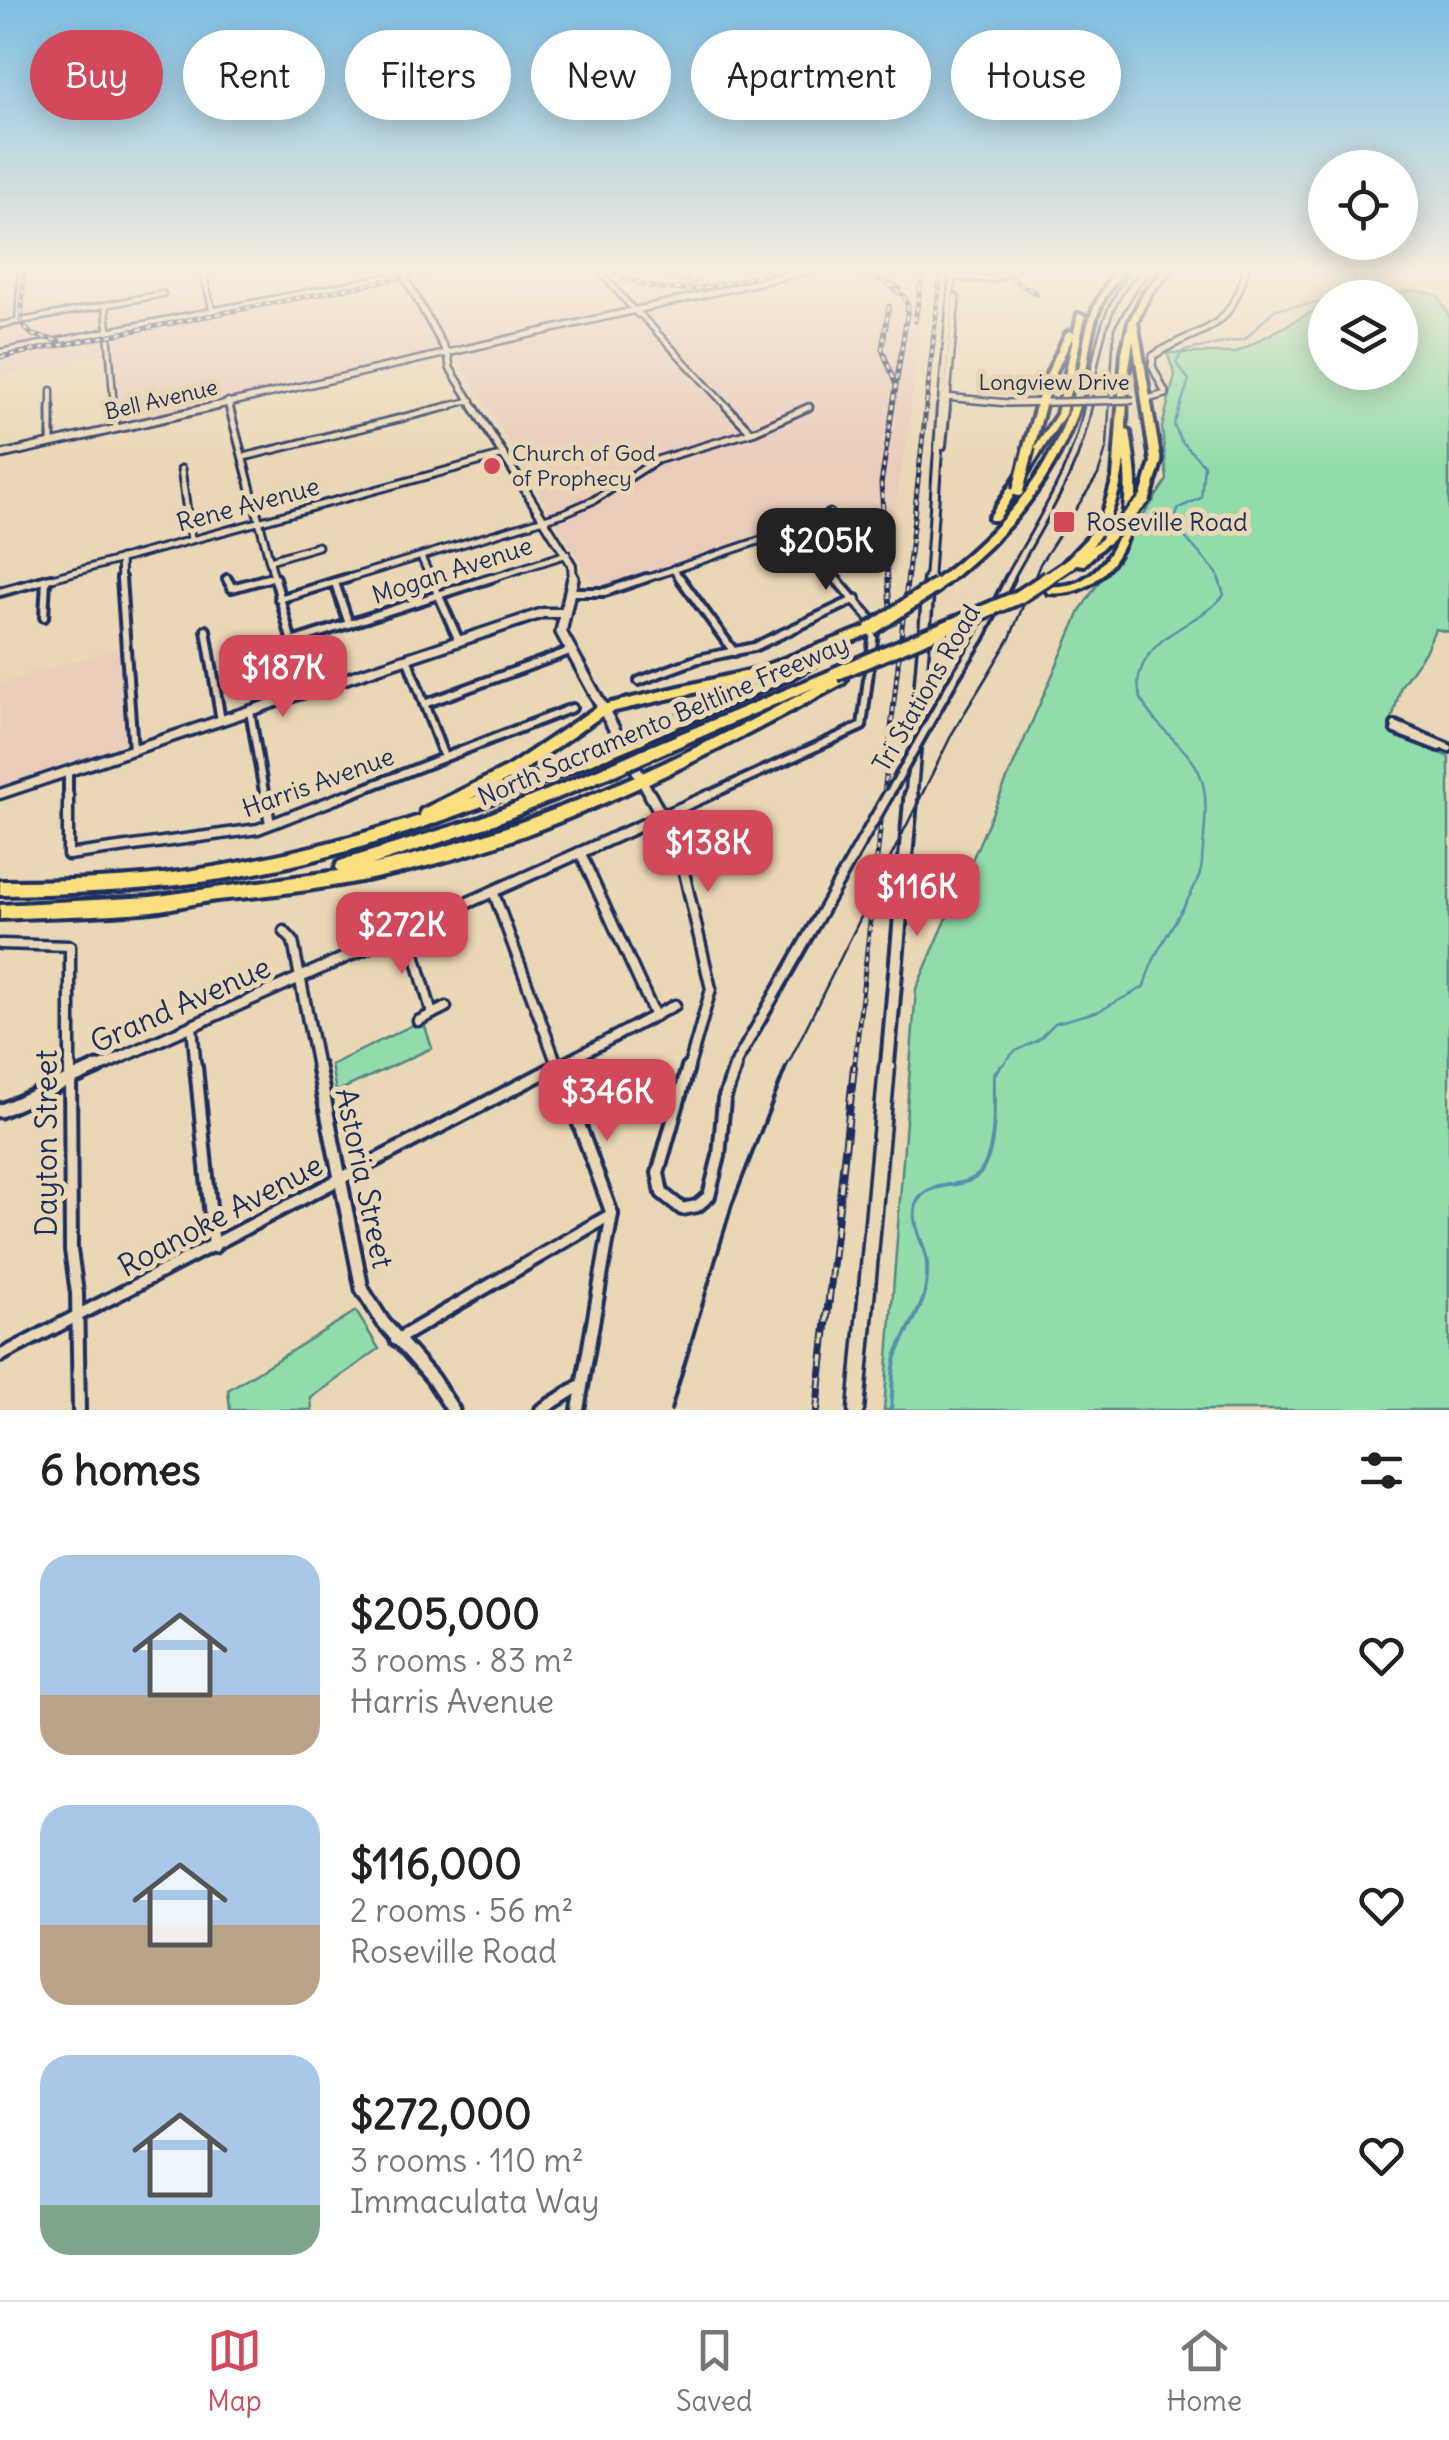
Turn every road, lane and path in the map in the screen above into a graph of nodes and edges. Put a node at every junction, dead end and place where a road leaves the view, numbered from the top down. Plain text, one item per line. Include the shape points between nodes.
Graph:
1 (93, 335) edge
2 (108, 335) edge
3 (437, 335) edge
4 (525, 335) edge
5 (661, 335) edge
6 (951, 335) edge
7 (1069, 335) edge
8 (1076, 335) edge
9 (1086, 335) edge
10 (1099, 335) edge
11 (1127, 335) edge
12 (1135, 335) edge
13 (1200, 335) edge
14 (0, 352) edge
15 (447, 352) junction
16 (51, 390) dead end
17 (946, 397) junction
18 (1147, 399) junction
19 (472, 400) junction
20 (1134, 400) joint
21 (228, 401) junction
22 (1040, 403) junction
23 (809, 406) dead end
24 (1121, 411) junction
25 (116, 428) junction
26 (751, 432) junction
27 (50, 443) junction
28 (0, 454) edge
29 (506, 455) junction
30 (244, 457) junction
31 (180, 469) dead end
32 (830, 513) dead end
33 (994, 518) dead end
34 (545, 519) junction
35 (260, 521) junction
36 (792, 530) junction
37 (191, 540) junction
38 (318, 546) dead end
39 (567, 554) junction
40 (421, 556) junction
41 (120, 559) junction
42 (270, 560) junction
43 (1071, 565) junction
44 (674, 569) junction
45 (273, 576) junction
46 (228, 579) dead end
47 (46, 580) junction
48 (335, 582) junction
49 (937, 585) junction
50 (1052, 590) dead end
51 (0, 592) edge
52 (572, 592) junction
53 (439, 596) junction
54 (280, 599) junction
55 (856, 599) junction
56 (562, 613) junction
57 (44, 617) dead end
58 (349, 624) junction
59 (206, 630) dead end
60 (459, 641) junction
61 (292, 642) junction
62 (570, 651) junction
63 (734, 652) junction
64 (822, 652) junction
65 (878, 654) junction
66 (407, 658) junction
67 (837, 677) junction
68 (955, 678) joint
69 (639, 681) dead end
70 (305, 693) junction
71 (424, 704) junction
72 (572, 708) dead end
73 (602, 709) junction
74 (250, 711) junction
75 (221, 721) junction
76 (1399, 728) dead end
77 (133, 750) junction
78 (1449, 750) edge
79 (444, 757) junction
80 (68, 772) junction
81 (642, 780) junction
82 (0, 794) edge
83 (662, 816) junction
84 (270, 824) junction
85 (373, 840) junction
86 (580, 852) junction
87 (0, 888) edge
88 (494, 891) junction
89 (229, 892) junction
90 (0, 912) edge
91 (408, 929) junction
92 (284, 932) dead end
93 (0, 944) edge
94 (300, 978) junction
95 (675, 1005) dead end
96 (446, 1007) dead end
97 (432, 1014) junction
98 (655, 1016) junction
99 (418, 1020) dead end
100 (192, 1026) junction
101 (558, 1067) junction
102 (70, 1080) junction
103 (0, 1111) edge
104 (339, 1182) junction
105 (612, 1214) junction
106 (214, 1247) junction
107 (78, 1318) junction
108 (395, 1340) junction
109 (0, 1356) edge
110 (581, 1386) junction
111 (856, 1409) edge
112 (78, 1410) edge
113 (453, 1410) edge
114 (541, 1410) edge
115 (578, 1410) edge

1 - 14 street
2 - 25 street
3 - 15 street
4 - 15 main road, Bell Avenue
5 - 26 street
6 - 17 main road
7 - 22 highway
8 - 33 highway via 1061,414
9 - 49 highway, North Sacramento Beltline Freeway via 1078,392 1058,451 987,546
10 - 68 street, Tri Stations Road via 1084,431 1068,471
11 - 24 highway
12 - 18 highway
13 - 18 street, Longview Drive via 1153,356 1166,394
15 - 19 main road
15 - 21 main road, Bell Avenue
16 - 27 street
17 - 22 main road, Longview Drive
17 - 111 main road
18 - 20 main road, Longview Drive
18 - 43 highway, bridge via 1156,462 1145,499
19 - 29 main road
19 - 30 street
20 - 22 main road, Longview Drive, bridge
21 - 25 main road, Bell Avenue
21 - 30 street
22 - 49 highway, bridge via 1020,489 1004,519
23 - 26 street
24 - 43 highway via 1108,512
24 - 50 highway via 1128,523 1086,584
25 - 27 main road, Bell Avenue
26 - 34 street via 657,460 594,500
27 - 28 main road, Bell Avenue
29 - 34 main road
29 - 35 street, Rene Avenue
30 - 35 street
31 - 37 street
32 - 36 street
34 - 39 main road
34 - 40 street
35 - 37 street, Rene Avenue
35 - 42 street
36 - 44 street
36 - 55 street
37 - 41 street, Rene Avenue
38 - 42 street
39 - 52 main road
39 - 53 street, Mogan Avenue
40 - 48 street
40 - 53 street
41 - 47 street, Rene Avenue
41 - 77 street
42 - 45 street
43 - 65 highway, North Sacramento Beltline Freeway, bridge via 1018,598
44 - 52 street via 602,593
44 - 63 street
45 - 46 street via 232,588
45 - 54 street
47 - 51 street, Rene Avenue
47 - 57 street
48 - 54 street
48 - 58 street
49 - 64 highway, North Sacramento Beltline Freeway, bridge via 872,629
52 - 56 main road
53 - 58 street, Mogan Avenue
53 - 60 street
54 - 61 street
55 - 63 street
55 - 65 street via 875,624
56 - 60 street
56 - 62 main road
58 - 61 street, Mogan Avenue
59 - 75 street
60 - 66 street
61 - 70 street
62 - 71 street
62 - 73 main road
63 - 69 street
64 - 73 highway via 724,683
64 - 85 highway, North Sacramento Beltline Freeway, bridge via 786,676 641,737
65 - 67 highway, North Sacramento Beltline Freeway, bridge
65 - 83 street, Grand Avenue via 862,726
66 - 70 street
66 - 71 street
67 - 81 highway
67 - 89 highway, North Sacramento Beltline Freeway, bridge via 418,846
68 - 83 street, Tri Stations Road, bridge via 737,1061 724,1100 710,1196 682,1210 662,1192 658,1173 710,988 684,872
70 - 74 street
71 - 79 street
72 - 79 street, Harris Avenue
73 - 81 main road
73 - 85 highway via 511,772
74 - 75 street
74 - 84 street
75 - 77 street
76 - 78 street
77 - 80 street
79 - 84 street, Harris Avenue
80 - 82 street
80 - 84 street, Harris Avenue via 68,856
81 - 83 street
81 - 89 highway via 493,840 376,869
83 - 86 street, Grand Avenue
85 - 87 highway, North Sacramento Beltline Freeway via 204,877
86 - 88 street, Grand Avenue
86 - 98 street
88 - 91 street, Grand Avenue
88 - 101 street
89 - 90 highway, North Sacramento Beltline Freeway via 151,904
91 - 94 street, Grand Avenue
91 - 97 street
92 - 94 street, Astoria Street via 293,941
93 - 102 street, Dayton Street via 70,946
94 - 100 street, Grand Avenue
94 - 104 street, Astoria Street
95 - 98 street, Roanoke Avenue
96 - 97 street
97 - 99 street
98 - 101 street, Roanoke Avenue
100 - 102 street, Grand Avenue
100 - 106 street
101 - 104 street, Roanoke Avenue
101 - 105 street
102 - 103 street, Grand Avenue
102 - 107 street, Dayton Street via 70,1250
104 - 106 street, Roanoke Avenue
104 - 108 street, Astoria Street via 362,1288
105 - 108 street
105 - 110 street
106 - 107 street, Roanoke Avenue
107 - 109 street, Roanoke Avenue
107 - 112 street, Dayton Street
108 - 113 street, Astoria Street via 436,1380
110 - 114 street
110 - 115 street

